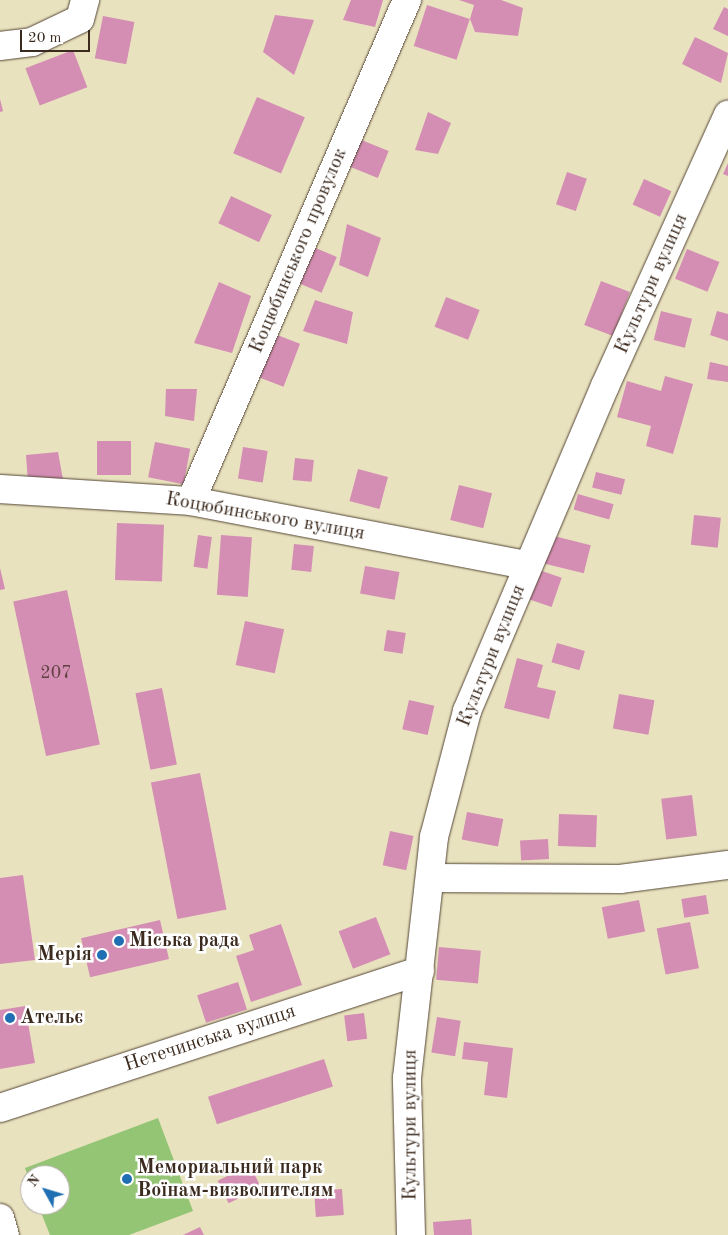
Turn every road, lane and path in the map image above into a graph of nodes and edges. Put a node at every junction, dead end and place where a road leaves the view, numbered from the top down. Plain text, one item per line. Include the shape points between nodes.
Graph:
1 (85, 0) edge
2 (407, 0) edge
3 (0, 46) edge
4 (728, 115) edge
5 (0, 489) edge
6 (191, 501) junction
7 (528, 565) junction
8 (728, 865) edge
9 (430, 878) junction
10 (420, 971) junction
11 (0, 1108) edge
12 (0, 1218) edge
13 (5, 1235) edge
14 (411, 1235) edge

1 - 3 main road via 80,19 32,42
2 - 6 main road, Коцюбинського провулок
4 - 7 main road, Культури вулиця
5 - 6 main road, Коцюбинського вулиця
6 - 7 main road, Коцюбинського вулиця
7 - 9 main road, Культури вулиця via 467,711 434,837
8 - 9 main road via 620,879
9 - 10 main road, Культури вулиця
10 - 11 main road, Нетечинська вулиця
10 - 14 main road, Культури вулиця via 408,1078
12 - 13 main road

